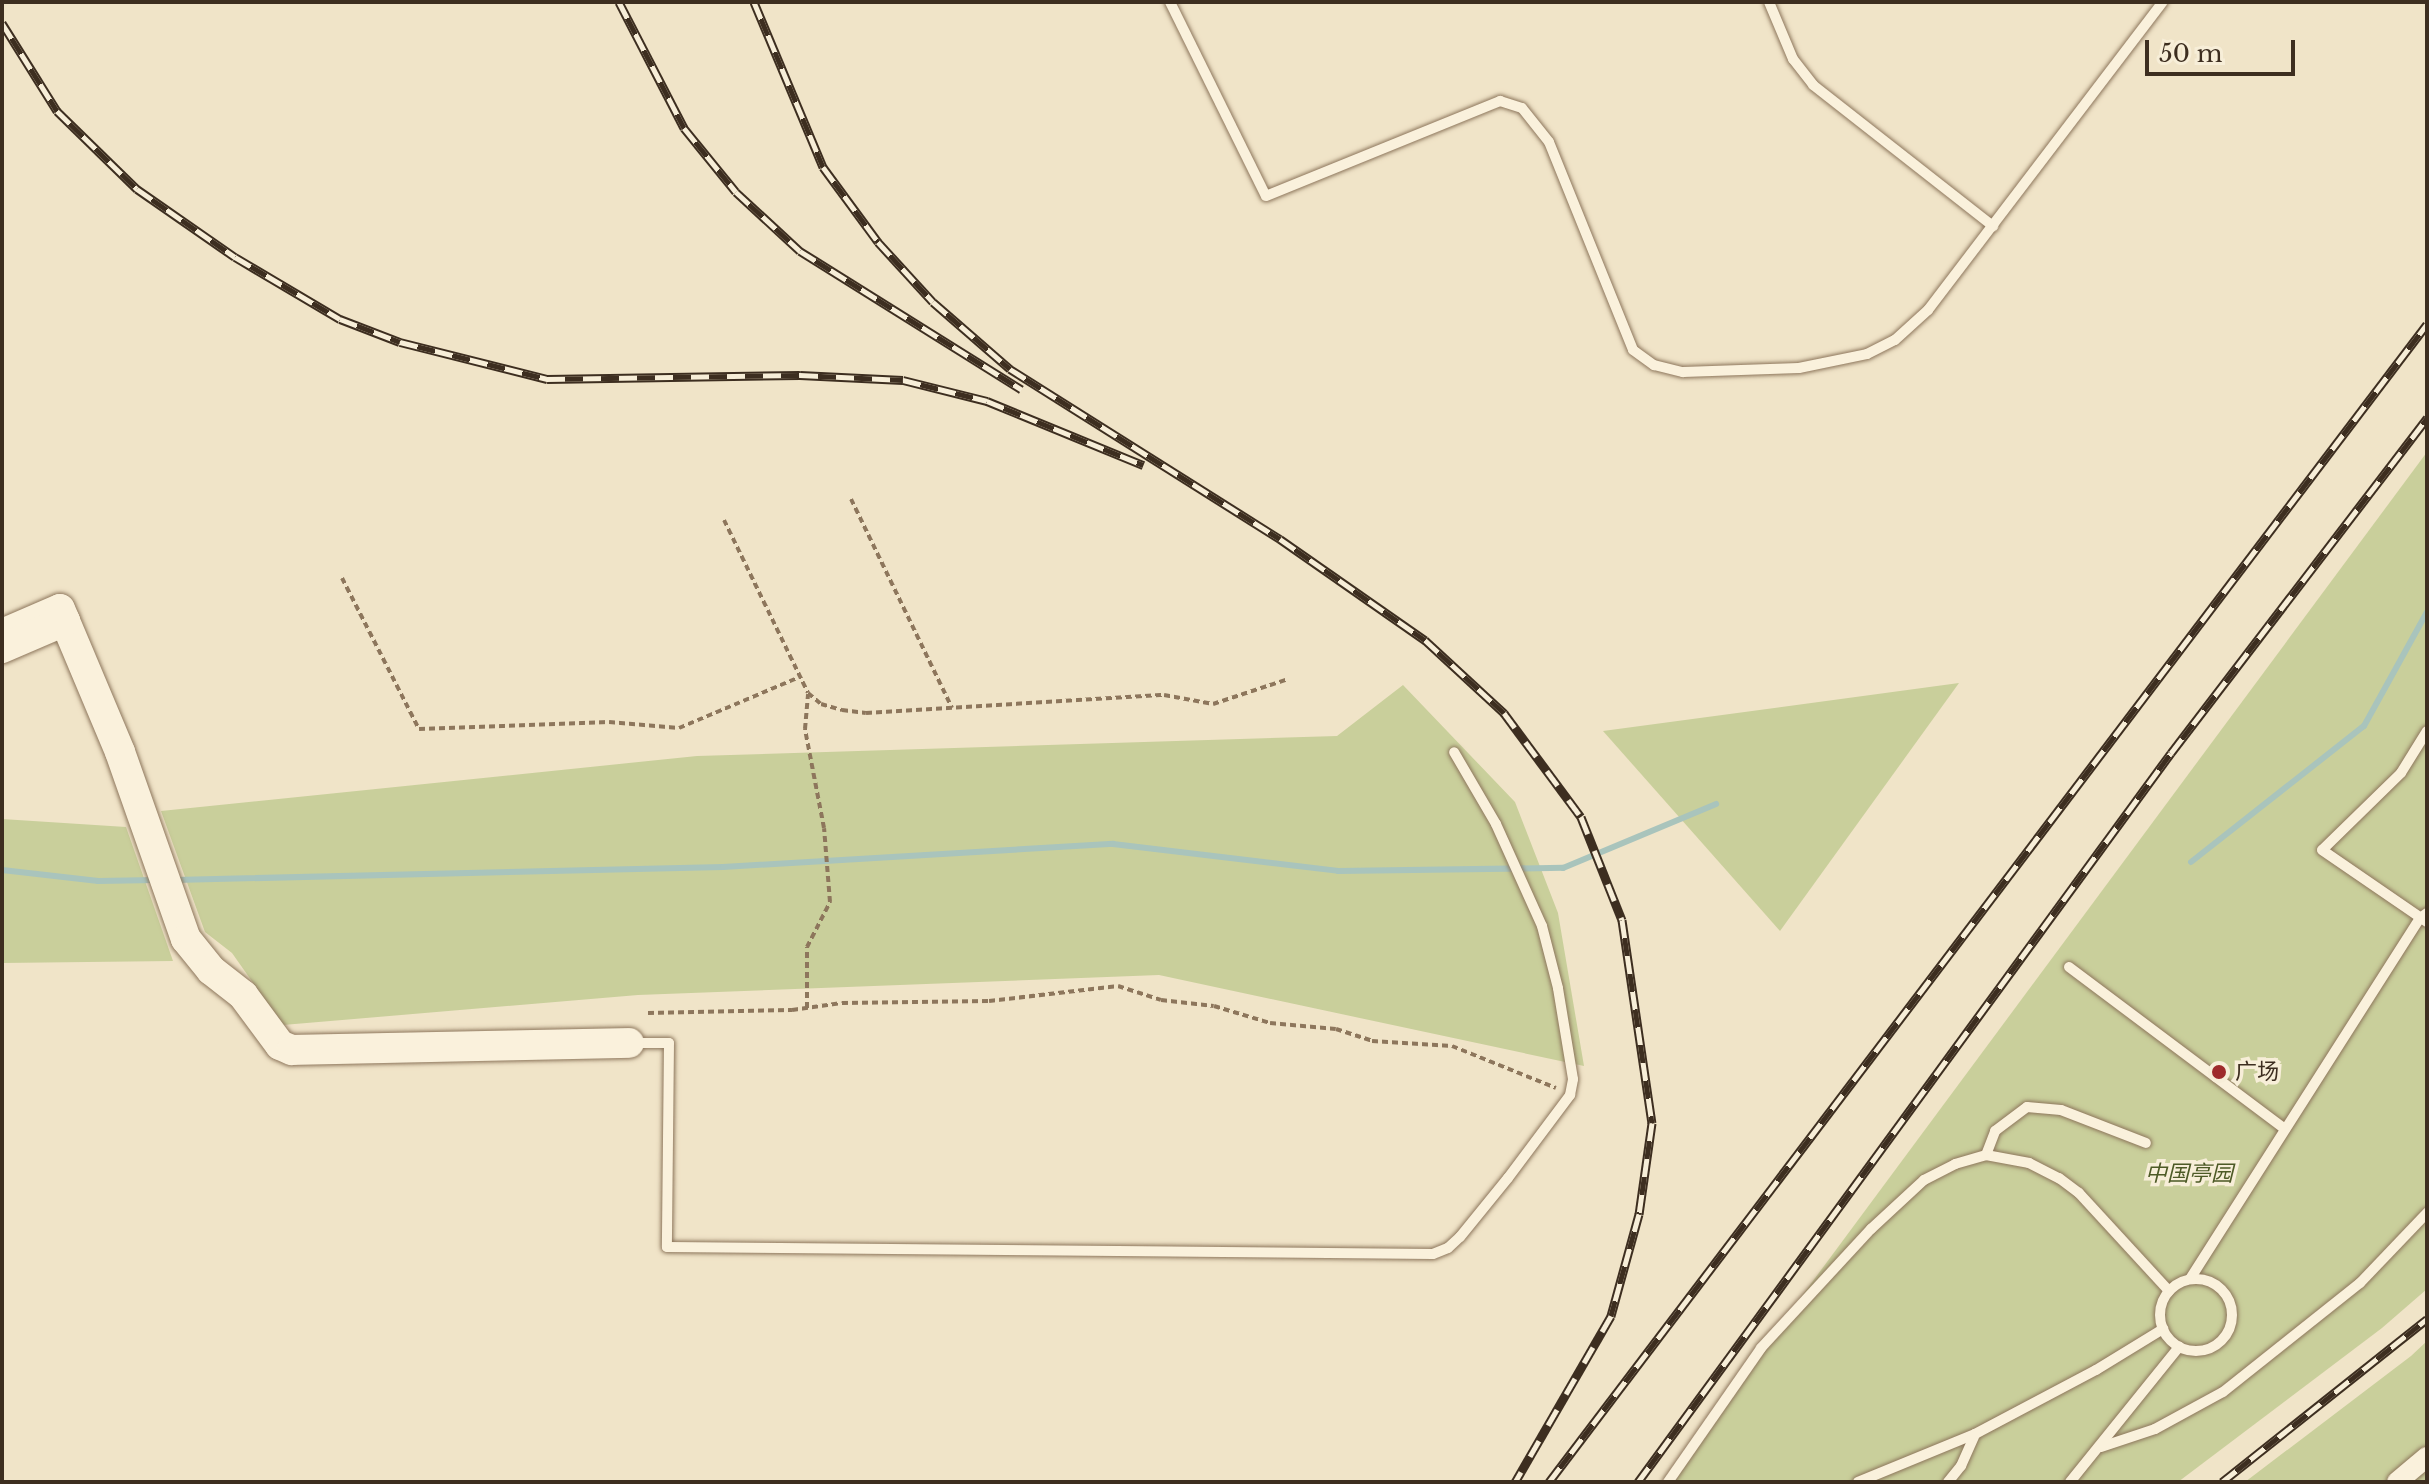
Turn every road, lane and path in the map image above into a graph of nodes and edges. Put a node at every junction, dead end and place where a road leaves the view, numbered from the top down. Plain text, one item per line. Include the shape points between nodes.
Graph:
1 (1170, 2) edge
2 (1769, 2) edge
3 (2160, 4) edge
4 (1993, 226) junction
5 (851, 499) dead end
6 (724, 520) dead end
7 (342, 578) dead end
8 (65, 621) junction
9 (2, 634) edge
10 (2, 648) edge
11 (800, 677) junction
12 (1288, 679) dead end
13 (808, 693) junction
14 (952, 708) junction
15 (2427, 731) edge
16 (1454, 752) dead end
17 (2424, 918) edge
18 (2069, 967) dead end
19 (807, 1008) junction
20 (648, 1013) dead end
21 (629, 1043) joint
22 (1570, 1095) junction
23 (2285, 1129) junction
24 (2146, 1143) dead end
25 (1986, 1155) junction
26 (2427, 1213) edge
27 (2190, 1279) junction
28 (2169, 1291) junction
29 (2163, 1329) junction
30 (2179, 1347) junction
31 (1975, 1434) junction
32 (2101, 1447) junction
33 (2427, 1457) edge
34 (1668, 1482) edge
35 (1858, 1482) edge
36 (1948, 1482) edge
37 (2070, 1482) edge
38 (2397, 1482) edge

1 - 4 lane via 1266,196 1500,101 1522,108 1553,151 1627,340 1642,358 1670,370 1799,368 1884,348 1928,310
2 - 4 lane via 1793,59 1819,91
3 - 4 lane
5 - 14 path
6 - 11 path
7 - 11 path via 419,729 609,722 679,728
8 - 9 street via 60,609
8 - 10 street
8 - 21 street via 120,752 186,939 211,970 243,995 269,1034 292,1050
11 - 13 path
12 - 14 path via 1213,704 1164,695
13 - 14 path via 821,704 866,713
13 - 19 path via 805,729 824,828 830,902 807,947
15 - 17 lane via 2401,773 2322,850
16 - 22 lane via 1496,824 1534,908 1558,988 1571,1063
17 - 23 lane
18 - 23 lane
19 - 20 path
19 - 22 path via 989,1001 1118,986 1270,1023 1336,1029 1372,1041 1452,1046
21 - 22 lane via 669,1043 667,1247 1433,1254 1460,1237
23 - 27 lane
24 - 25 lane via 2061,1110 2027,1107 1995,1131
25 - 28 lane via 2029,1163 2059,1178
25 - 34 lane via 1924,1180 1871,1229 1761,1348
26 - 32 lane via 2360,1283 2232,1385 2155,1429
27 - 28 lane
27 - 30 lane via 2208,1281 2223,1291 2231,1323 2210,1348
28 - 29 lane via 2161,1307
29 - 30 lane
29 - 31 lane
30 - 32 lane
31 - 35 lane
31 - 36 lane
32 - 37 lane
33 - 38 street

